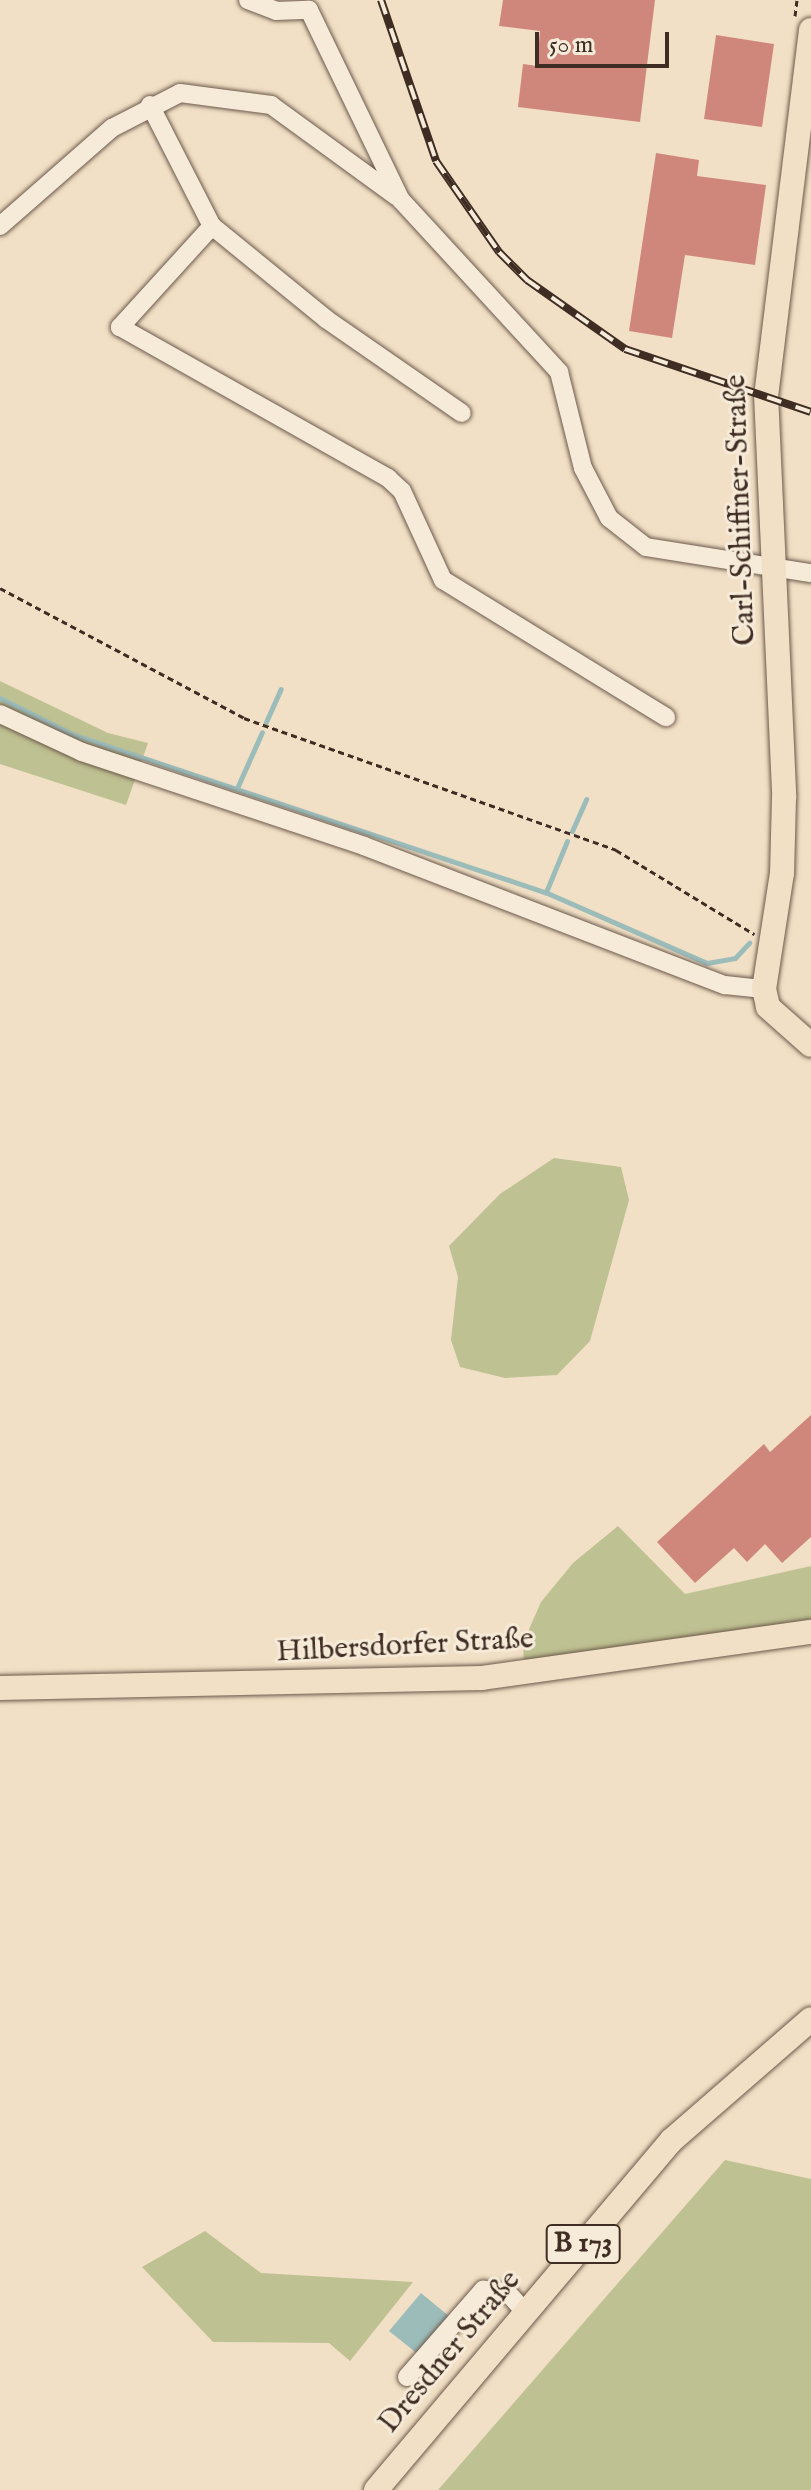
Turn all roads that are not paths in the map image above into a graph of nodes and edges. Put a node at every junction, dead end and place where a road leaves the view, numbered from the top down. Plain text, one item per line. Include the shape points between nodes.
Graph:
1 (248, 0) edge
2 (811, 30) edge
3 (150, 105) junction
4 (805, 114) edge
5 (803, 155) edge
6 (401, 200) junction
7 (0, 226) edge
8 (212, 226) junction
9 (462, 413) dead end
10 (771, 569) junction
11 (811, 573) edge
12 (0, 714) edge
13 (666, 717) dead end
14 (764, 989) junction
15 (811, 1045) edge
16 (811, 1632) edge
17 (0, 1688) edge
18 (811, 2019) edge
19 (525, 2312) junction
20 (407, 2377) dead end
21 (376, 2490) edge

1 - 6 street via 276,11 309,10
2 - 4 main road, Carl-Schiffner-Straße
3 - 6 street via 180,93 271,105
3 - 7 street via 112,128
3 - 8 street
4 - 5 main road, Carl-Schiffner-Straße
5 - 10 main road, Carl-Schiffner-Straße via 766,394
6 - 10 street via 559,372 583,468 618,526 646,547
8 - 9 street via 338,328
8 - 13 street via 120,327 388,478 402,491 443,580
10 - 11 street
10 - 14 main road, Carl-Schiffner-Straße via 784,798
12 - 14 street via 82,752 364,846 725,985
14 - 15 main road via 768,1007
16 - 17 main road, Hilbersdorfer Straße via 482,1678
18 - 19 main road, Dresdner Straße / B 173 via 672,2140
19 - 20 street via 507,2292 483,2290
19 - 21 main road, Dresdner Straße / B 173

